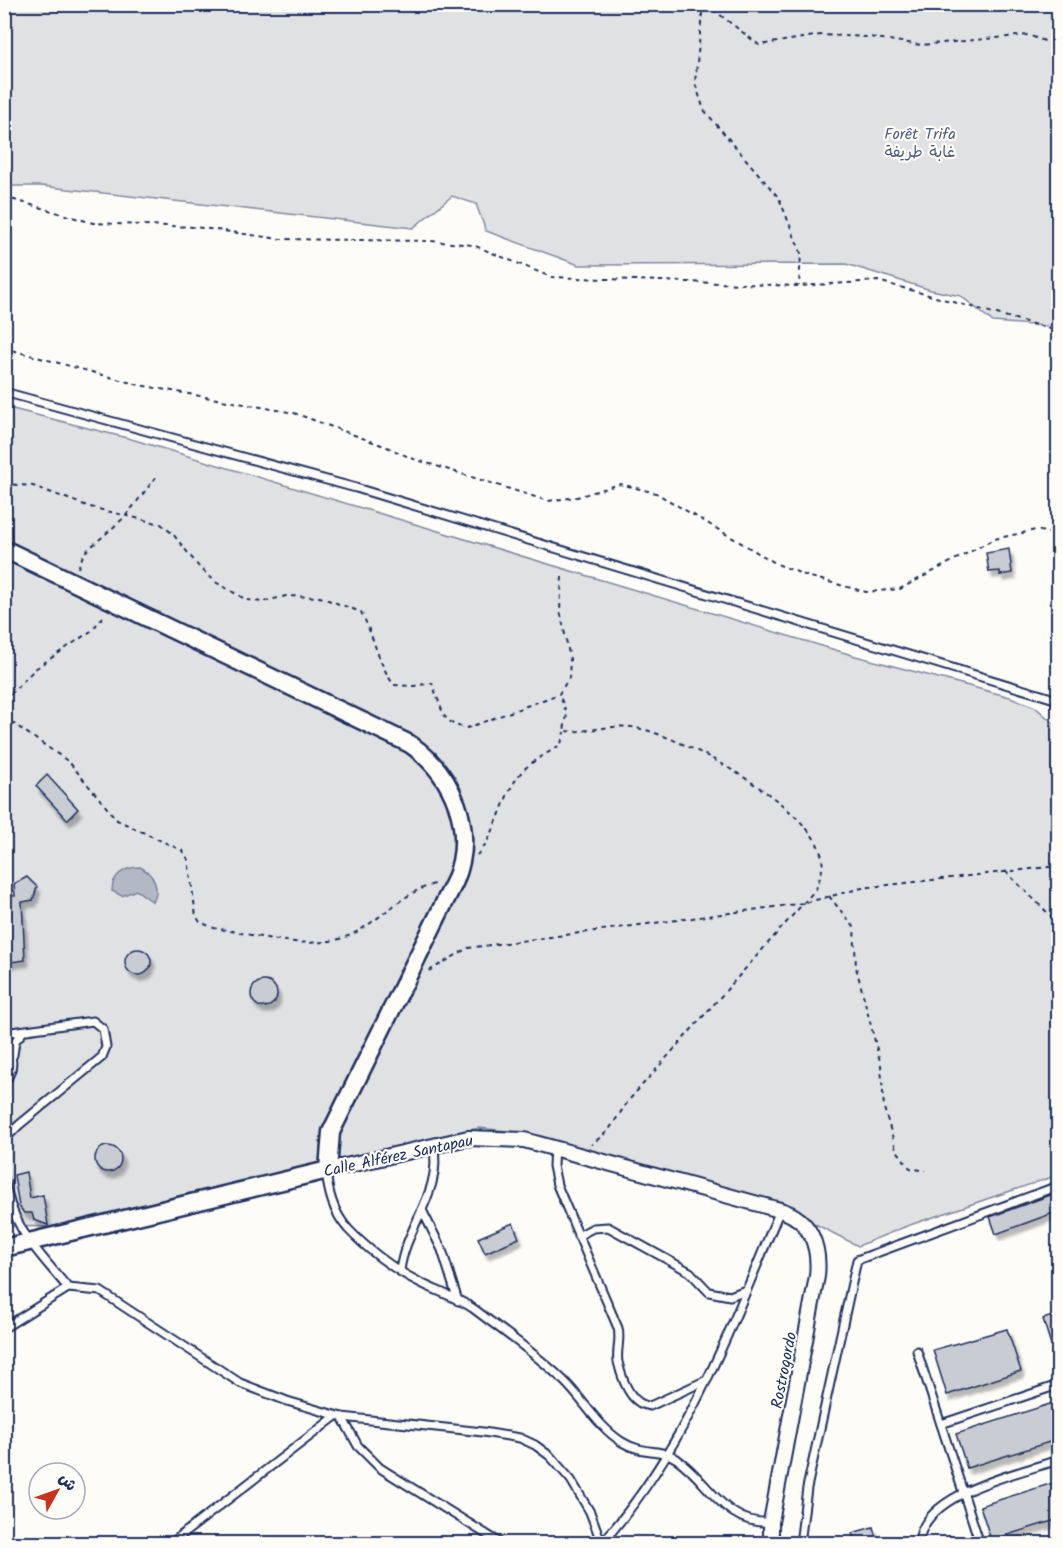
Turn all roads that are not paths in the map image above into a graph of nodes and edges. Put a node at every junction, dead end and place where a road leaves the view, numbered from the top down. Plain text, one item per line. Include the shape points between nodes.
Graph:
1 (4, 392) edge
2 (4, 549) edge
3 (1059, 700) edge
4 (23, 1032) junction
5 (4, 1034) edge
6 (4, 1044) edge
7 (12, 1058) junction
8 (5, 1083) edge
9 (4, 1140) edge
10 (433, 1145) junction
11 (554, 1146) junction
12 (327, 1170) junction
13 (4, 1177) edge
14 (1059, 1186) edge
15 (422, 1209) junction
16 (785, 1211) junction
17 (578, 1236) junction
18 (26, 1240) junction
19 (4, 1248) edge
20 (400, 1271) junction
21 (68, 1288) junction
22 (746, 1290) junction
23 (458, 1301) junction
24 (4, 1328) edge
25 (917, 1351) dead end
26 (707, 1380) junction
27 (1059, 1385) edge
28 (339, 1417) junction
29 (941, 1424) junction
30 (670, 1454) junction
31 (1059, 1460) edge
32 (963, 1491) junction
33 (771, 1522) junction
34 (1059, 1540) edge
35 (602, 1543) edge
36 (170, 1544) edge
37 (502, 1544) edge
38 (771, 1544) edge
39 (800, 1544) edge
40 (919, 1544) edge
41 (980, 1544) edge
42 (1047, 1544) edge

1 - 3 lane via 367,492
2 - 12 street via 410,744 439,770 460,811 464,852 454,881 332,1132
4 - 5 lane
4 - 7 lane via 15,1041
4 - 9 lane via 93,1021 103,1029 106,1047 97,1062
6 - 7 lane
7 - 8 lane via 12,1072
10 - 11 street, Calle Alférez Santapau via 493,1137
10 - 12 street, Calle Alférez Santapau
10 - 15 lane via 435,1173
11 - 16 street, Calle Alférez Santapau
11 - 17 lane via 554,1175
12 - 18 street, Calle Alférez Santapau
12 - 20 lane via 329,1192 343,1223
13 - 18 lane via 8,1203
14 - 39 lane via 857,1260 807,1488
15 - 20 lane via 404,1250
15 - 23 lane via 442,1250
16 - 22 lane
16 - 33 street, Rostrogordo via 812,1235 818,1264
17 - 22 lane via 593,1228 608,1227 690,1272 709,1292 730,1296
17 - 26 lane via 618,1328 618,1363 632,1397 650,1406
18 - 19 street, Calle Alférez Santapau
18 - 21 lane
20 - 23 lane
21 - 24 lane
21 - 28 lane via 99,1291 240,1383
22 - 26 lane
23 - 30 lane via 561,1378 621,1442 641,1452
25 - 29 lane
26 - 30 lane
27 - 29 lane
28 - 35 lane via 483,1432 536,1445 571,1480
28 - 36 lane
28 - 37 lane via 357,1446 380,1468
29 - 32 lane
30 - 33 lane via 699,1477 728,1511 744,1520
30 - 35 lane via 642,1496
31 - 32 lane
32 - 40 lane via 926,1521
32 - 41 lane
33 - 38 street, Rostrogordo
34 - 42 lane

